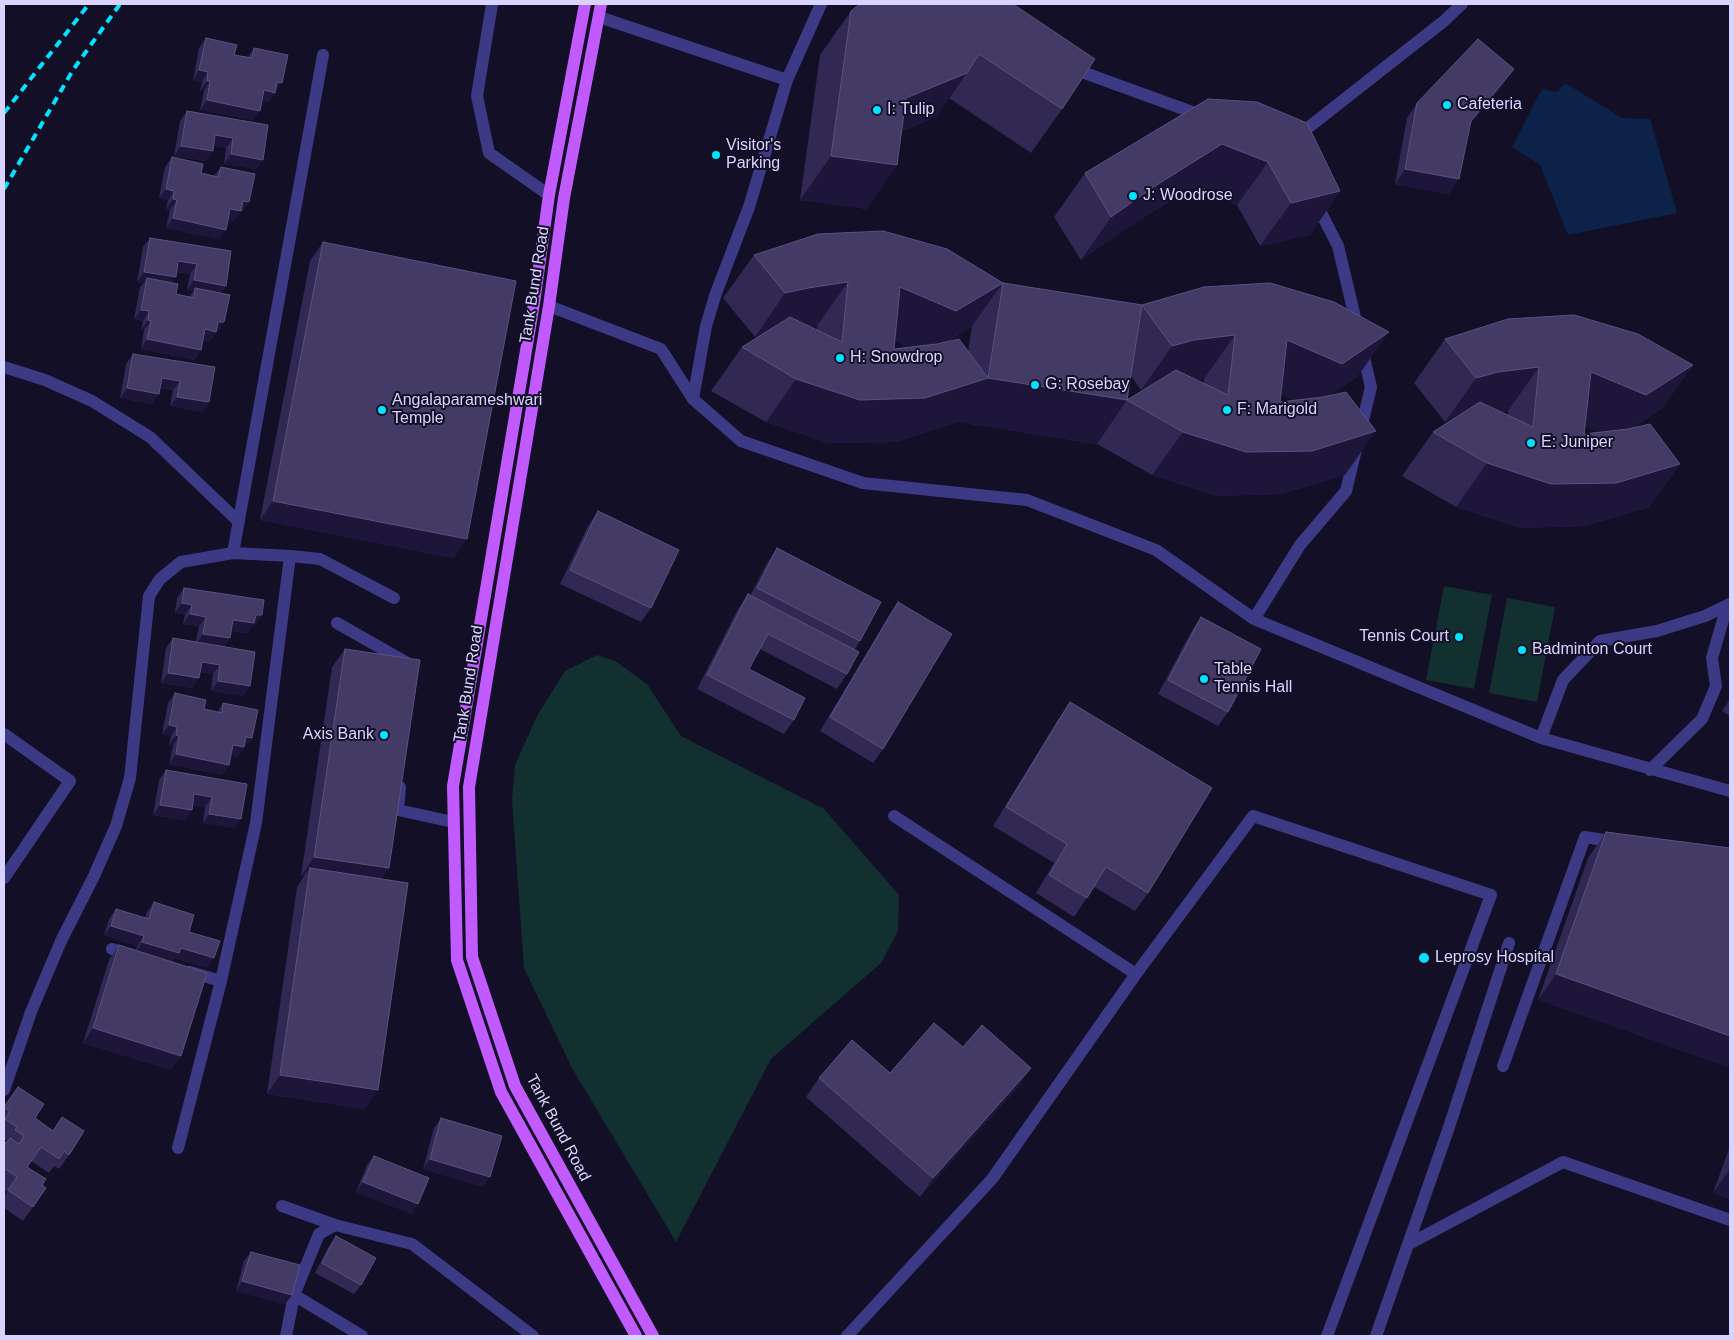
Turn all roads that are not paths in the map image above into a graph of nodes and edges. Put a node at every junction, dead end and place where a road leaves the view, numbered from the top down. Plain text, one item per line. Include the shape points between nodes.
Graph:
1 (492, 4) edge
2 (585, 4) edge
3 (821, 4) edge
4 (1462, 4) edge
5 (600, 10) edge
6 (323, 55) dead end
7 (1055, 61) edge
8 (787, 80) junction
9 (1212, 119) edge
10 (1288, 149) edge
11 (549, 195) junction
12 (1312, 196) edge
13 (549, 306) junction
14 (4, 367) edge
15 (693, 399) junction
16 (238, 522) junction
17 (233, 553) junction
18 (290, 556) junction
19 (394, 598) dead end
20 (1728, 605) edge
21 (1254, 619) junction
22 (337, 623) dead end
23 (413, 676) edge
24 (4, 734) edge
25 (1541, 738) junction
26 (1650, 770) junction
27 (402, 772) edge
28 (1730, 791) edge
29 (894, 816) dead end
30 (453, 822) junction
31 (1634, 845) edge
32 (4, 878) edge
33 (1509, 943) dead end
34 (112, 949) dead end
35 (149, 960) edge
36 (176, 968) edge
37 (1136, 974) junction
38 (221, 981) junction
39 (1503, 1066) dead end
40 (4, 1090) edge
41 (178, 1148) dead end
42 (282, 1206) dead end
43 (1730, 1220) edge
44 (335, 1225) junction
45 (1409, 1244) junction
46 (294, 1295) junction
47 (286, 1336) edge
48 (362, 1336) edge
49 (532, 1336) edge
50 (636, 1336) edge
51 (653, 1336) edge
52 (847, 1336) edge
53 (1327, 1336) edge
54 (1376, 1336) edge

1 - 11 street via 477,96 489,153
2 - 11 main road, Tank Bund Road
3 - 8 street
4 - 10 street
5 - 8 street
5 - 13 main road, Tank Bund Road via 564,198
6 - 16 street
7 - 9 street
8 - 15 street via 749,207 711,309
11 - 30 main road, Tank Bund Road via 534,303 453,786
12 - 21 street via 1338,246 1370,387 1346,491 1300,545
13 - 15 street via 661,349
13 - 51 main road, Tank Bund Road via 469,786 472,958 515,1086
14 - 16 street via 45,380 92,402 150,437
15 - 21 street via 741,441 863,483 1027,500 1156,550
16 - 17 street
17 - 18 street
17 - 40 street via 181,562 160,579 149,596 130,778 116,826 61,941 31,1012
18 - 19 street via 320,559
18 - 38 street via 256,822
20 - 25 street via 1657,631 1600,641 1563,680
20 - 26 street via 1712,658 1716,686 1702,719
21 - 25 street
22 - 23 street via 414,666
24 - 32 street via 70,781
25 - 26 street
26 - 28 street
27 - 30 street via 398,810
29 - 37 street
30 - 50 main road, Tank Bund Road via 457,960 501,1092
31 - 39 street via 1585,837
33 - 45 street
34 - 35 street
36 - 38 street
37 - 52 street via 992,1179
37 - 53 street via 1254,816 1491,895
38 - 41 street
42 - 44 street
43 - 45 street via 1563,1162
44 - 46 street via 319,1234
44 - 49 street via 412,1244
45 - 54 street
46 - 47 street
46 - 48 street

